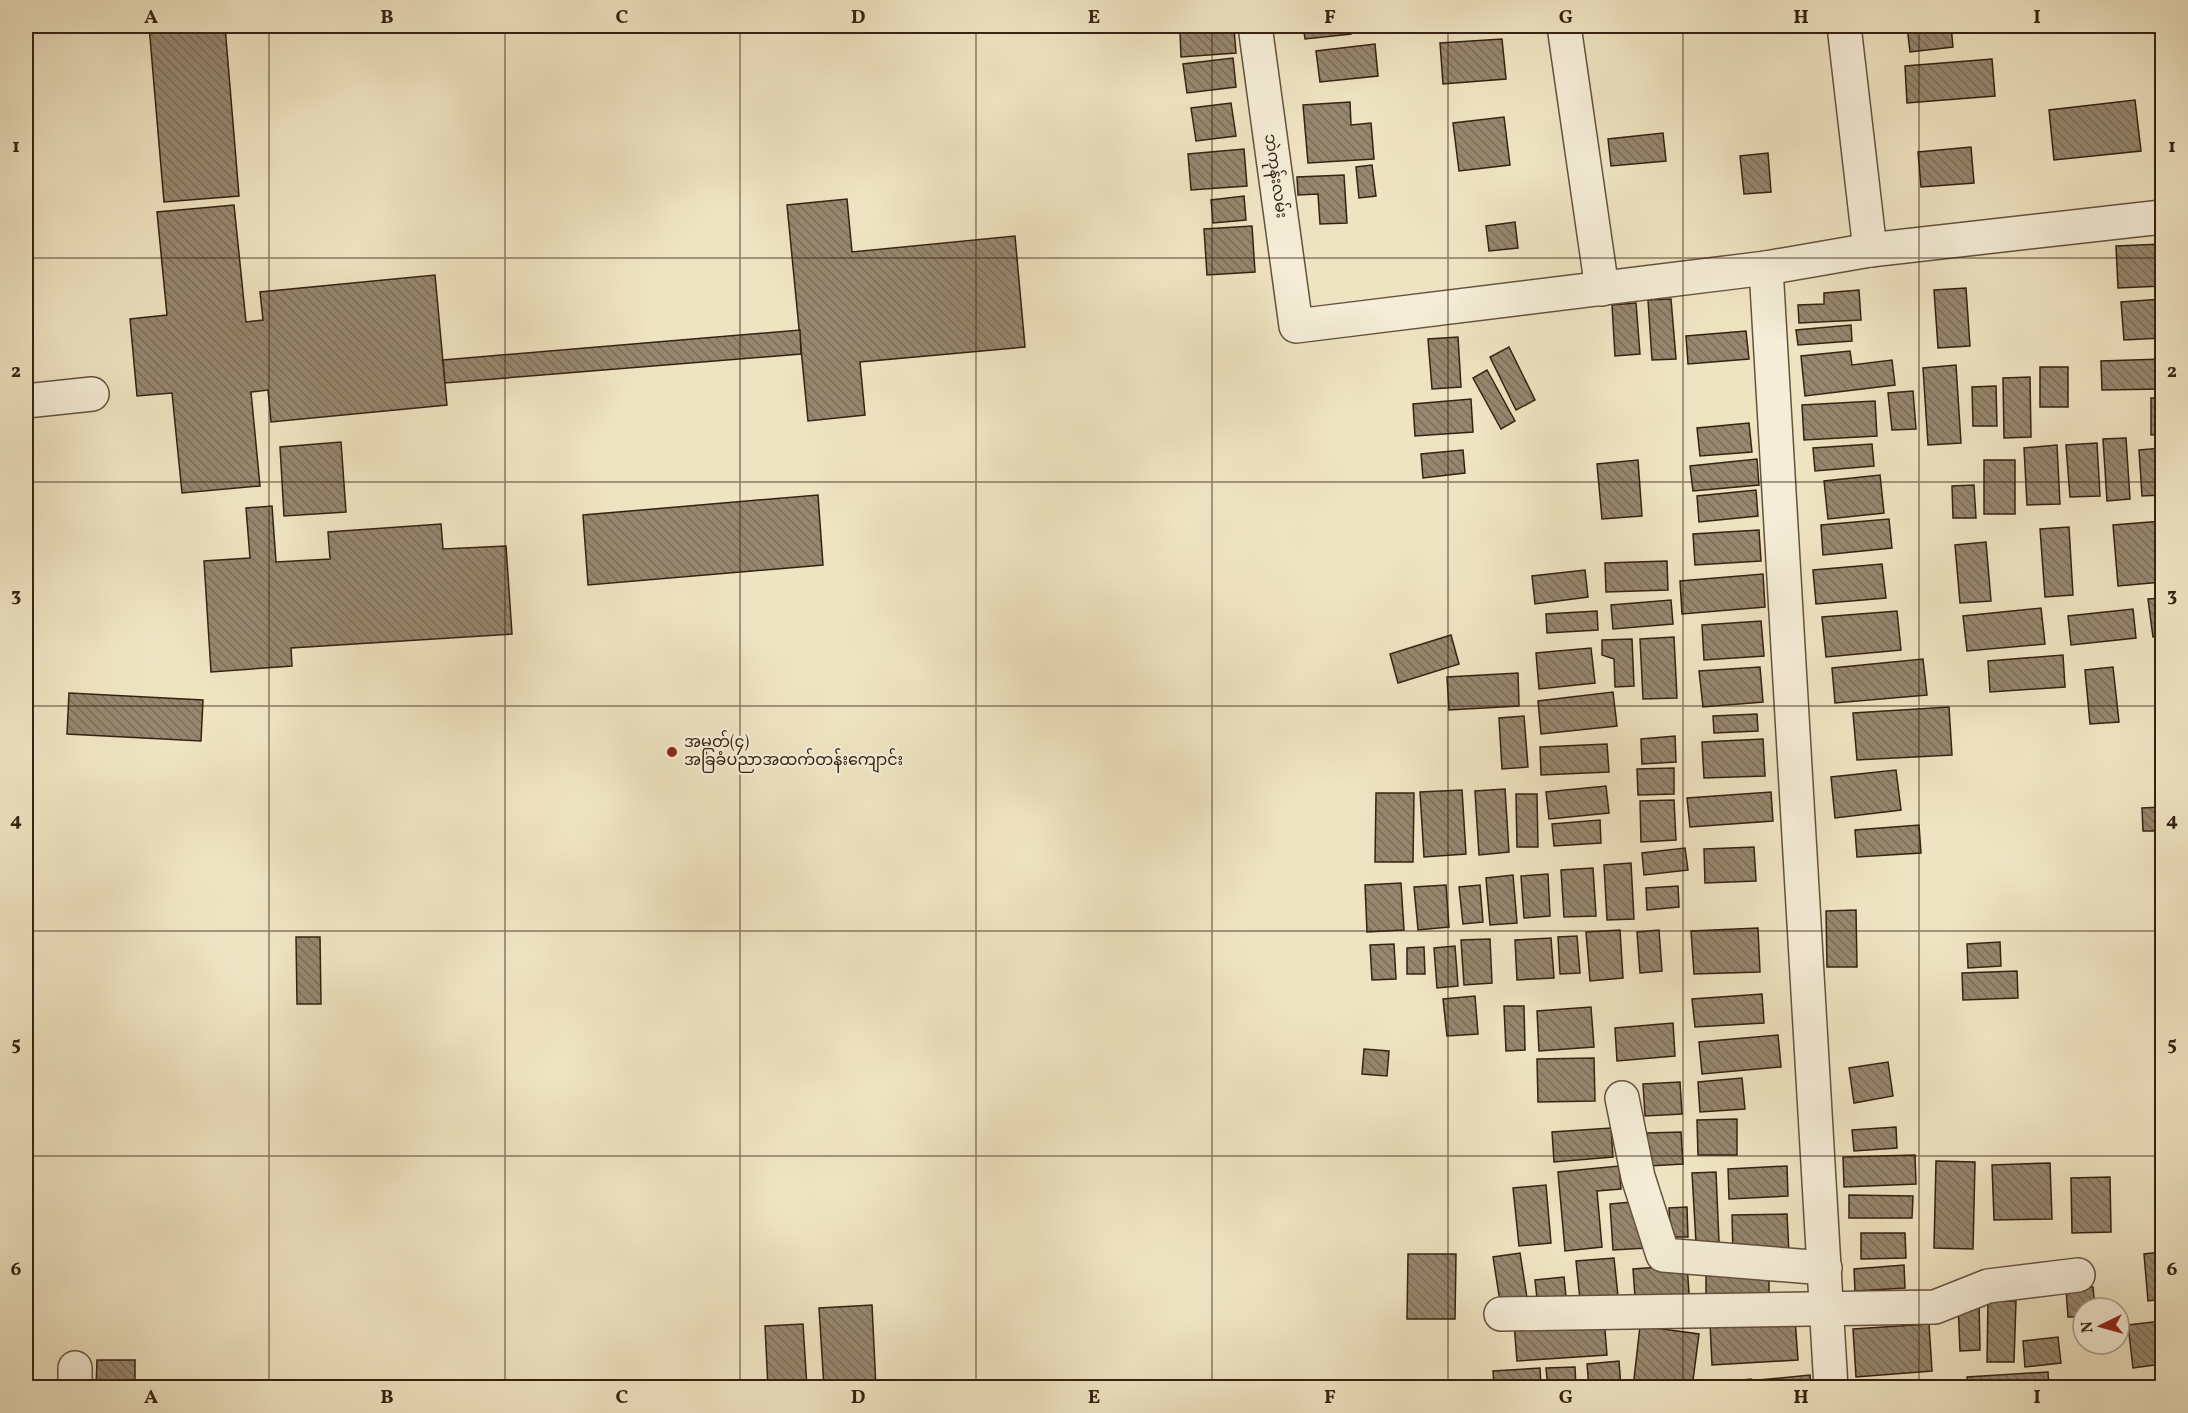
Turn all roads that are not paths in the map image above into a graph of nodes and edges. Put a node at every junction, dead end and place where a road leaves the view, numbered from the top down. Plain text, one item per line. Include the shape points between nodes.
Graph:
1 (1255, 26) edge
2 (1564, 26) edge
3 (1844, 26) edge
4 (2163, 217) edge
5 (1870, 250) junction
6 (1766, 268) junction
7 (1602, 290) junction
8 (92, 394) dead end
9 (26, 401) edge
10 (1622, 1098) dead end
11 (1825, 1268) junction
12 (2078, 1275) dead end
13 (1827, 1309) junction
14 (1501, 1314) dead end
15 (1832, 1388) edge

1 - 7 street, ဘဲကုန်းလမ်း via 1296,326
2 - 7 street
3 - 5 street
4 - 5 street
5 - 6 street
6 - 7 street
6 - 11 street
8 - 9 street
10 - 11 street via 1638,1176 1663,1255
11 - 13 street
12 - 13 street via 1988,1286 1935,1306
13 - 14 street
13 - 15 street

